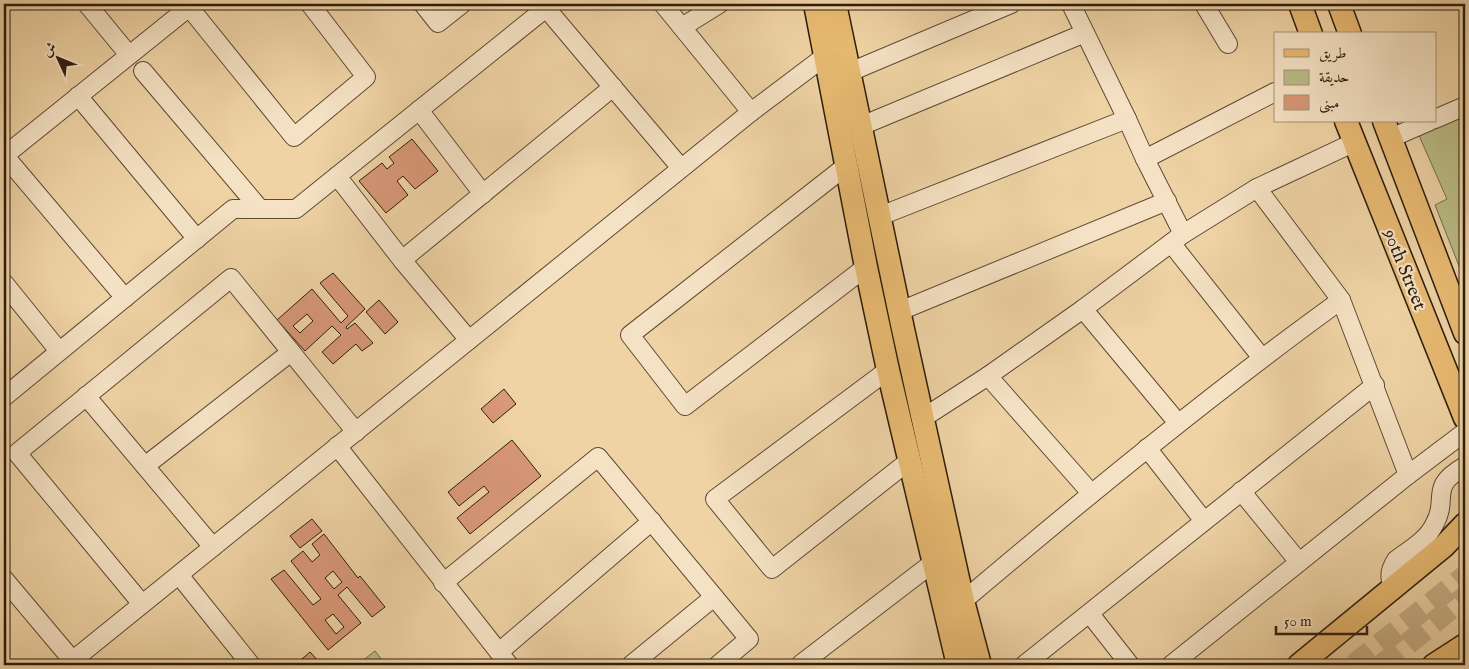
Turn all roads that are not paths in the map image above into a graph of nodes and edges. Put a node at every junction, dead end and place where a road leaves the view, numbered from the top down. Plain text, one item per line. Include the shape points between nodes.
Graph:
1 (87, 4) edge
2 (310, 4) edge
3 (423, 4) edge
4 (462, 4) edge
5 (663, 4) edge
6 (719, 4) edge
7 (815, 4) edge
8 (835, 4) edge
9 (1011, 4) edge
10 (1071, 4) edge
11 (1204, 4) edge
12 (1300, 4) edge
13 (1339, 4) edge
14 (191, 5) edge
15 (544, 6) edge
16 (682, 27) junction
17 (1310, 32) edge
18 (1349, 32) edge
19 (1085, 33) junction
20 (1228, 44) dead end
21 (129, 55) junction
22 (824, 57) junction
23 (143, 70) dead end
24 (850, 72) junction
25 (613, 87) junction
26 (1274, 93) edge
27 (78, 96) junction
28 (1465, 106) edge
29 (419, 110) junction
30 (750, 112) junction
31 (1127, 119) junction
32 (1436, 119) edge
33 (1346, 122) edge
34 (1425, 122) edge
35 (861, 126) junction
36 (1388, 130) edge
37 (1355, 142) junction
38 (4, 155) edge
39 (1144, 159) junction
40 (846, 166) junction
41 (681, 168) junction
42 (337, 176) junction
43 (1256, 188) junction
44 (483, 194) junction
45 (1167, 202) junction
46 (1418, 208) junction
47 (260, 209) junction
48 (880, 216) junction
49 (1387, 222) junction
50 (197, 239) junction
51 (1177, 239) junction
52 (402, 260) junction
53 (866, 267) junction
54 (4, 283) edge
55 (125, 298) junction
56 (1341, 300) junction
57 (1083, 309) junction
58 (901, 320) junction
59 (1465, 333) edge
60 (881, 334) junction
61 (469, 340) junction
62 (59, 352) junction
63 (291, 352) junction
64 (1262, 358) junction
65 (888, 370) junction
66 (988, 376) junction
67 (1375, 386) junction
68 (4, 396) edge
69 (86, 396) junction
70 (923, 418) junction
71 (1465, 418) edge
72 (1178, 422) junction
73 (356, 432) junction
74 (1465, 432) edge
75 (337, 446) junction
76 (1147, 448) junction
77 (910, 460) junction
78 (145, 466) junction
79 (1465, 466) edge
80 (1408, 475) junction
81 (1241, 491) junction
82 (1091, 493) junction
83 (652, 521) junction
84 (1204, 521) junction
85 (1465, 524) edge
86 (1447, 540) edge
87 (213, 547) junction
88 (934, 562) junction
89 (1299, 562) junction
90 (179, 575) junction
91 (4, 579) edge
92 (443, 583) junction
93 (1396, 595) junction
94 (714, 597) junction
95 (963, 601) junction
96 (142, 604) junction
97 (1090, 614) junction
98 (1461, 653) edge
99 (504, 658) edge
100 (954, 662) edge
101 (70, 663) edge
102 (251, 665) edge
103 (631, 665) edge
104 (718, 665) edge
105 (802, 665) edge
106 (980, 665) edge
107 (1024, 665) edge
108 (1130, 665) edge
109 (1171, 665) edge
110 (1299, 665) edge
111 (1320, 665) edge
112 (1434, 665) edge

1 - 21 street
2 - 14 street via 366,78 294,137
3 - 4 street via 438,23
5 - 16 street
6 - 16 street
7 - 22 main road
8 - 24 main road
9 - 24 street
10 - 19 street
11 - 20 street
12 - 17 main road
13 - 18 main road
14 - 21 street
15 - 25 street
15 - 29 street
16 - 30 street
19 - 31 street
19 - 35 street
21 - 27 street
22 - 30 street
22 - 40 main road
23 - 47 street
24 - 35 main road
25 - 41 street
25 - 44 street
26 - 39 street
27 - 38 street
27 - 50 street
28 - 32 street
29 - 42 street
29 - 44 street
30 - 41 street
31 - 39 street
31 - 48 street
33 - 37 main road, 90th Street
34 - 36 street
35 - 48 main road
36 - 46 main road, 90th Street
37 - 43 street
37 - 49 main road, 90th Street
38 - 55 street
39 - 45 street
40 - 53 main road
40 - 53 street via 630,335 685,406
41 - 61 street
42 - 47 street via 296,209
42 - 52 street
43 - 51 street
43 - 56 street
44 - 52 street
45 - 51 street
45 - 58 street
46 - 49 main road
46 - 59 main road, 90th Street
47 - 50 street via 233,209
48 - 58 main road
49 - 71 main road, 90th Street
50 - 55 street
51 - 57 street
51 - 64 street
52 - 61 street
53 - 60 main road
54 - 62 street
55 - 62 street
56 - 64 street
56 - 67 street
57 - 66 street
57 - 72 street
58 - 60 main road
58 - 70 main road
60 - 65 main road
61 - 73 street
62 - 68 street
63 - 69 street via 231,278
63 - 73 street
63 - 78 street
64 - 72 street
65 - 77 main road
65 - 77 street via 715,500 772,569
66 - 70 street
66 - 82 street
67 - 80 street
67 - 81 street
69 - 78 street
69 - 96 street via 16,452
70 - 95 main road
72 - 76 street
73 - 75 street
74 - 80 street
75 - 87 street
75 - 92 street
76 - 82 street
76 - 84 street
77 - 88 main road
78 - 87 street
79 - 86 street via 1445,482 1441,493 1438,515
80 - 89 street
81 - 84 street
81 - 89 street
82 - 95 street
83 - 92 street via 598,457
83 - 94 street
83 - 99 street
84 - 97 street
85 - 86 main road
86 - 93 main road
87 - 90 street
88 - 100 main road
88 - 105 street
89 - 109 street
90 - 96 street
90 - 102 street
91 - 101 street
92 - 99 street
93 - 110 main road
93 - 111 main road
94 - 103 street
94 - 104 street via 749,639
95 - 106 main road
96 - 101 street
97 - 107 street
97 - 108 street
98 - 112 main road

